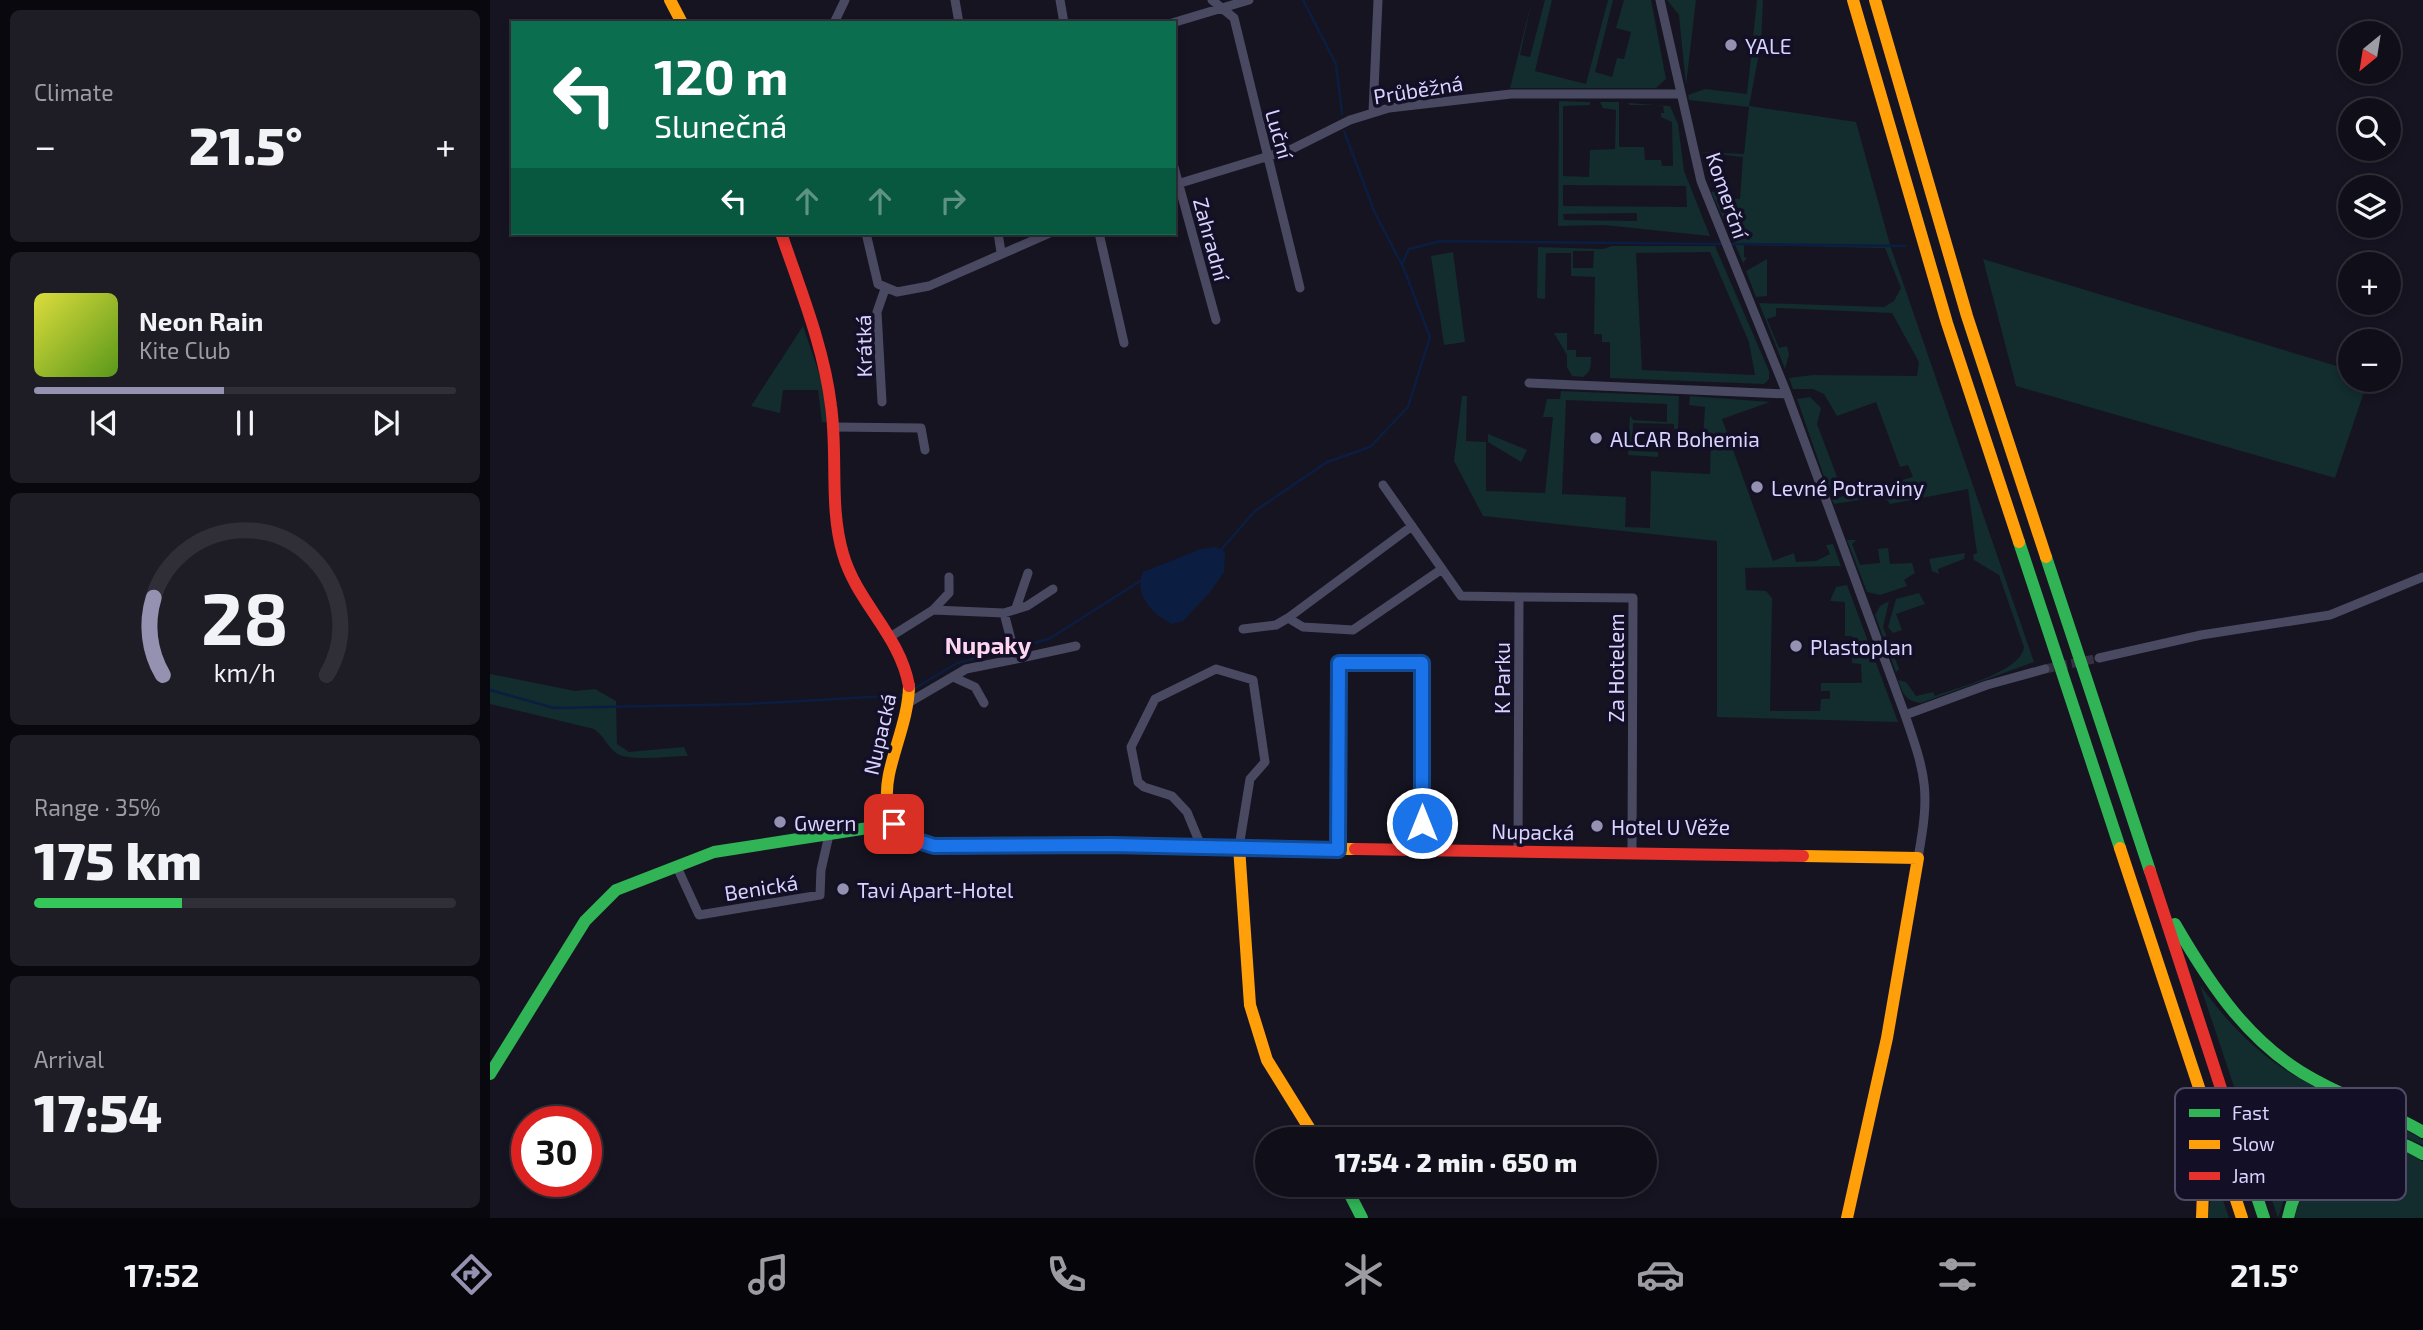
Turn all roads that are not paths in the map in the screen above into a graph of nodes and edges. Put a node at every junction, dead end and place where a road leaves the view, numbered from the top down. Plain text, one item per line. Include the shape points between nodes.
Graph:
1 (670, 0) edge
2 (845, 0) edge
3 (955, 0) edge
4 (1060, 0) edge
5 (1212, 0) edge
6 (1249, 0) edge
7 (1378, 0) edge
8 (1660, 0) edge
9 (1853, 0) edge
10 (1875, 0) edge
11 (1223, 8) junction
12 (681, 21) edge
13 (835, 21) edge
14 (959, 21) edge
15 (1064, 21) edge
16 (1176, 22) edge
17 (1681, 94) junction
18 (1373, 112) junction
19 (1269, 156) junction
20 (1176, 184) edge
21 (782, 235) edge
22 (866, 235) edge
23 (998, 235) edge
24 (1045, 235) edge
25 (1099, 235) edge
26 (1001, 252) junction
27 (1300, 288) dead end
28 (885, 289) junction
29 (1216, 320) dead end
30 (1124, 343) dead end
31 (1529, 383) dead end
32 (1787, 394) junction
33 (882, 402) dead end
34 (834, 427) junction
35 (925, 450) dead end
36 (1383, 485) dead end
37 (1412, 526) junction
38 (1442, 569) junction
39 (1028, 573) dead end
40 (949, 577) dead end
41 (2423, 577) edge
42 (1053, 589) dead end
43 (1519, 597) junction
44 (1016, 608) junction
45 (933, 610) junction
46 (1004, 613) junction
47 (1288, 618) junction
48 (1243, 629) dead end
49 (890, 637) junction
50 (1076, 646) dead end
51 (1015, 656) junction
52 (2099, 659) tunnel mouth
53 (2045, 669) tunnel mouth
54 (953, 677) junction
55 (909, 700) junction
56 (984, 703) dead end
57 (1905, 715) junction
58 (894, 824) junction
59 (829, 835) junction
60 (1201, 846) junction
61 (1240, 847) junction
62 (1338, 850) junction
63 (1422, 850) junction
64 (1518, 850) junction
65 (1632, 852) junction
66 (1917, 858) junction
67 (677, 867) junction
68 (2158, 894) junction
69 (2183, 1041) junction
70 (490, 1073) edge
71 (2191, 1088) edge
72 (2199, 1088) edge
73 (2221, 1088) edge
74 (2332, 1088) edge
75 (2406, 1124) edge
76 (1309, 1127) edge
77 (2423, 1132) edge
78 (2406, 1144) edge
79 (2423, 1154) edge
80 (1352, 1197) edge
81 (2203, 1200) edge
82 (2236, 1200) edge
83 (2258, 1200) edge
84 (2293, 1200) edge
85 (1363, 1218) edge
86 (1847, 1218) edge
87 (2202, 1218) edge
88 (2242, 1218) edge
89 (2264, 1218) edge
90 (2288, 1218) edge

1 - 12 main road
2 - 13 street
3 - 14 street
4 - 15 street
5 - 11 street, Luční
6 - 11 street
7 - 18 street
8 - 17 street, Komerční
9 - 69 main road via 1951,335
10 - 68 main road via 1967,316
11 - 16 street
11 - 19 street, Luční via 1234,18
17 - 18 street, Průběžná via 1501,95
17 - 32 street, Komerční via 1709,203
18 - 19 street, Průběžná
19 - 20 street, Průběžná
19 - 27 street, Luční
20 - 29 street, Zahradní
21 - 34 main road, Nupacká via 825,364
22 - 28 street via 875,277
23 - 26 street
24 - 26 street
25 - 30 street
26 - 28 street via 929,286 897,292
28 - 33 street, Krátká via 877,312
31 - 32 street
32 - 57 street, Komerční
34 - 35 street via 921,428
34 - 49 main road, Nupacká via 834,486 843,555
36 - 37 street
37 - 38 street
37 - 47 street
38 - 43 street via 1461,596
38 - 47 street via 1353,630 1303,626
39 - 44 street
40 - 45 street via 949,593
41 - 52 street via 2330,615 2202,635
42 - 44 street
43 - 64 street, K Parku
43 - 65 street, Za Hotelem via 1633,598
44 - 46 street
45 - 46 street
45 - 49 street
46 - 51 street
47 - 48 street via 1276,625
49 - 55 main road, Nupacká via 909,683
50 - 51 street
51 - 54 street
53 - 57 street
54 - 55 street
54 - 56 street via 975,687
55 - 58 main road, Nupacká via 885,794
57 - 66 street, Komerční via 1925,773 1927,808
58 - 59 main road
58 - 60 main road, Nupacká via 912,839 934,846
59 - 67 main road via 714,852
59 - 67 street, Benická via 820,895 699,915
60 - 61 main road, Nupacká
60 - 61 street via 1188,812 1172,796 1138,782 1131,747 1155,699 1216,669 1253,680 1265,762 1250,779
61 - 62 main road, Nupacká
61 - 76 main road via 1250,1005 1268,1060
62 - 63 main road, Nupacká
62 - 63 street via 1339,663 1422,663
63 - 64 main road, Nupacká
64 - 65 main road, Nupacká
65 - 66 main road, Nupacká
66 - 86 main road via 1887,1038
67 - 70 main road via 616,890 602,901
68 - 73 main road
68 - 74 main road via 2219,998 2269,1051
69 - 71 main road
69 - 72 main road
75 - 77 main road
78 - 79 main road
80 - 85 main road
81 - 87 main road
82 - 88 main road
83 - 89 main road
84 - 90 main road

